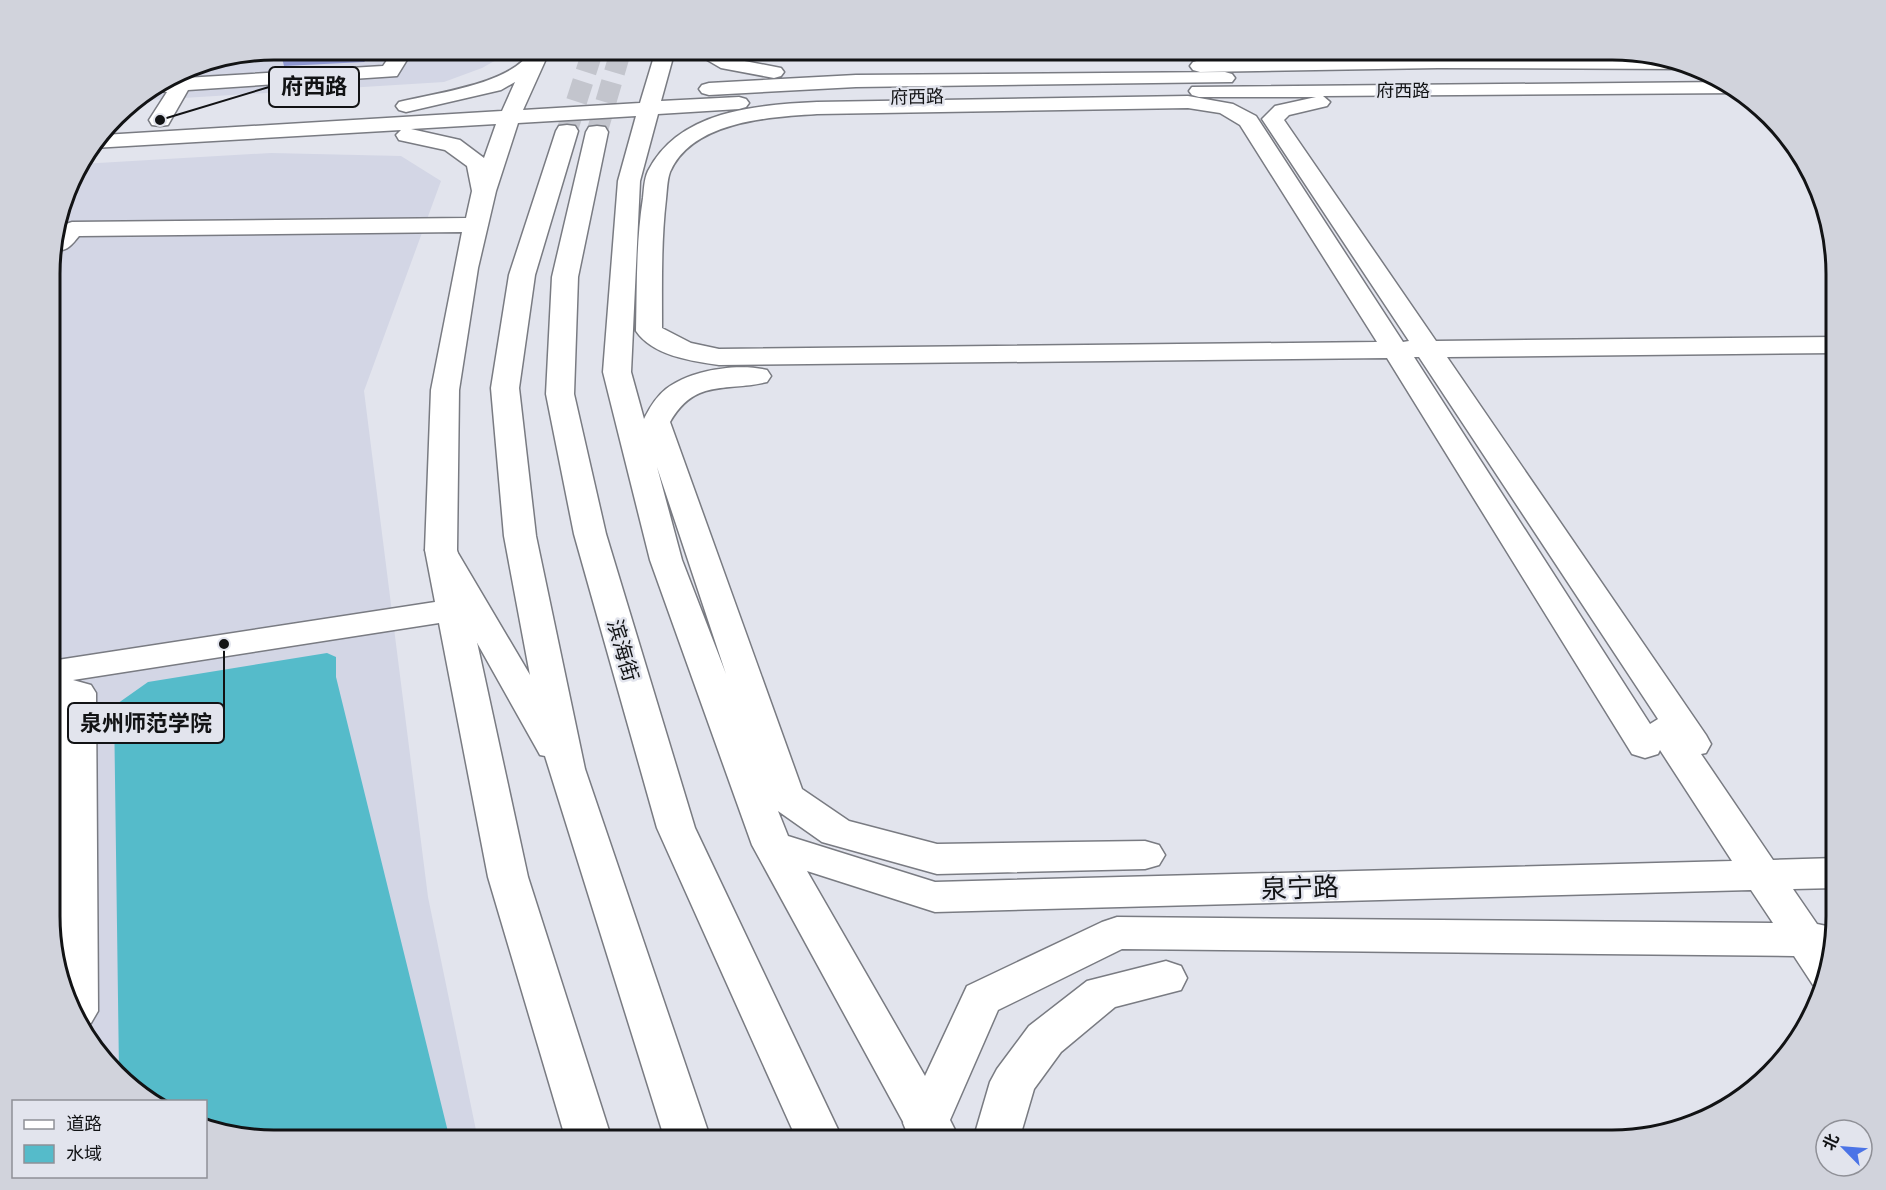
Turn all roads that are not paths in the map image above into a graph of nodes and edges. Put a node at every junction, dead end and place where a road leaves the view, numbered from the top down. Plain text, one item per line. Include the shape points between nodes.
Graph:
1 (397, 60) edge
2 (531, 60) edge
3 (535, 60) edge
4 (662, 60) edge
5 (708, 60) edge
6 (721, 60) edge
7 (1646, 63) edge
8 (1692, 75) edge
9 (855, 81) junction
10 (173, 85) edge
11 (181, 85) junction
12 (1717, 88) edge
13 (1339, 90) junction
14 (1155, 91) junction
15 (1731, 96) edge
16 (803, 98) junction
17 (651, 101) junction
18 (406, 106) junction
19 (514, 109) junction
20 (1259, 118) junction
21 (160, 120) junction
22 (124, 122) edge
23 (196, 137) junction
24 (106, 142) edge
25 (630, 181) junction
26 (484, 191) junction
27 (476, 225) junction
28 (63, 239) edge
29 (620, 333) junction
30 (1826, 345) edge
31 (1826, 353) edge
32 (1417, 358) junction
33 (1826, 361) edge
34 (723, 366) junction
35 (631, 426) junction
36 (441, 550) junction
37 (453, 610) junction
38 (60, 671) edge
39 (60, 688) edge
40 (1693, 744) dead end
41 (1645, 745) dead end
42 (566, 769) junction
43 (772, 844) junction
44 (1145, 855) dead end
45 (1826, 873) edge
46 (1762, 874) junction
47 (1823, 951) edge
48 (1166, 978) dead end
49 (76, 998) edge
50 (586, 1130) edge
51 (685, 1130) edge
52 (815, 1130) edge
53 (929, 1130) edge
54 (934, 1130) edge
55 (999, 1130) edge

1 - 11 street via 390,72
2 - 18 street via 494,86
3 - 19 street
4 - 17 street
5 - 9 street via 720,68 789,79
6 - 7 street via 796,74 1438,62
8 - 9 street, 府西路
9 - 17 street, 府西路
10 - 11 street
11 - 21 street
12 - 13 street, 府西路
13 - 14 street, 府西路
13 - 20 street via 1274,107
14 - 16 street, 府西路
14 - 20 street via 1230,106
15 - 32 street via 1312,102 1282,110 1273,119
16 - 17 street, 府西路
16 - 25 street via 701,122 664,140
17 - 19 street, 府西路
17 - 25 street
18 - 19 street, 府西路
18 - 21 street, 府西路
19 - 23 street, 府西路
19 - 26 street
20 - 32 street
21 - 22 street, 府西路
23 - 24 street, 府西路
23 - 26 street via 402,134 452,145 477,163
25 - 29 street
26 - 27 street
27 - 28 street via 72,230
27 - 36 street via 445,390
29 - 34 street via 646,348
29 - 35 street via 617,372
30 - 32 street
31 - 32 street
32 - 32 street via 719,357 687,353 662,342 649,331 650,231 658,173 675,147 710,125 768,111 1188,102 1226,108 1248,121
32 - 33 street
32 - 34 street
32 - 40 street
32 - 41 street
32 - 44 street via 723,377 693,385 668,402 656,422 786,797 836,832 937,859
32 - 46 street
34 - 35 street via 681,379 653,397
35 - 43 street via 666,560
36 - 37 street
36 - 42 street
37 - 38 street
37 - 50 street via 508,878
39 - 49 street via 78,693
42 - 51 street, 滨海街
42 - 52 street, 滨海街 via 520,536 505,388 522,274 582,132 565,277 560,394 590,534 676,828
43 - 46 street, 泉宁路 via 935,897
43 - 53 street
45 - 46 street, 泉宁路
46 - 47 street
47 - 54 street, 泉宁路 via 1117,933 982,998
48 - 55 street via 1102,993 1046,1039 1013,1082

